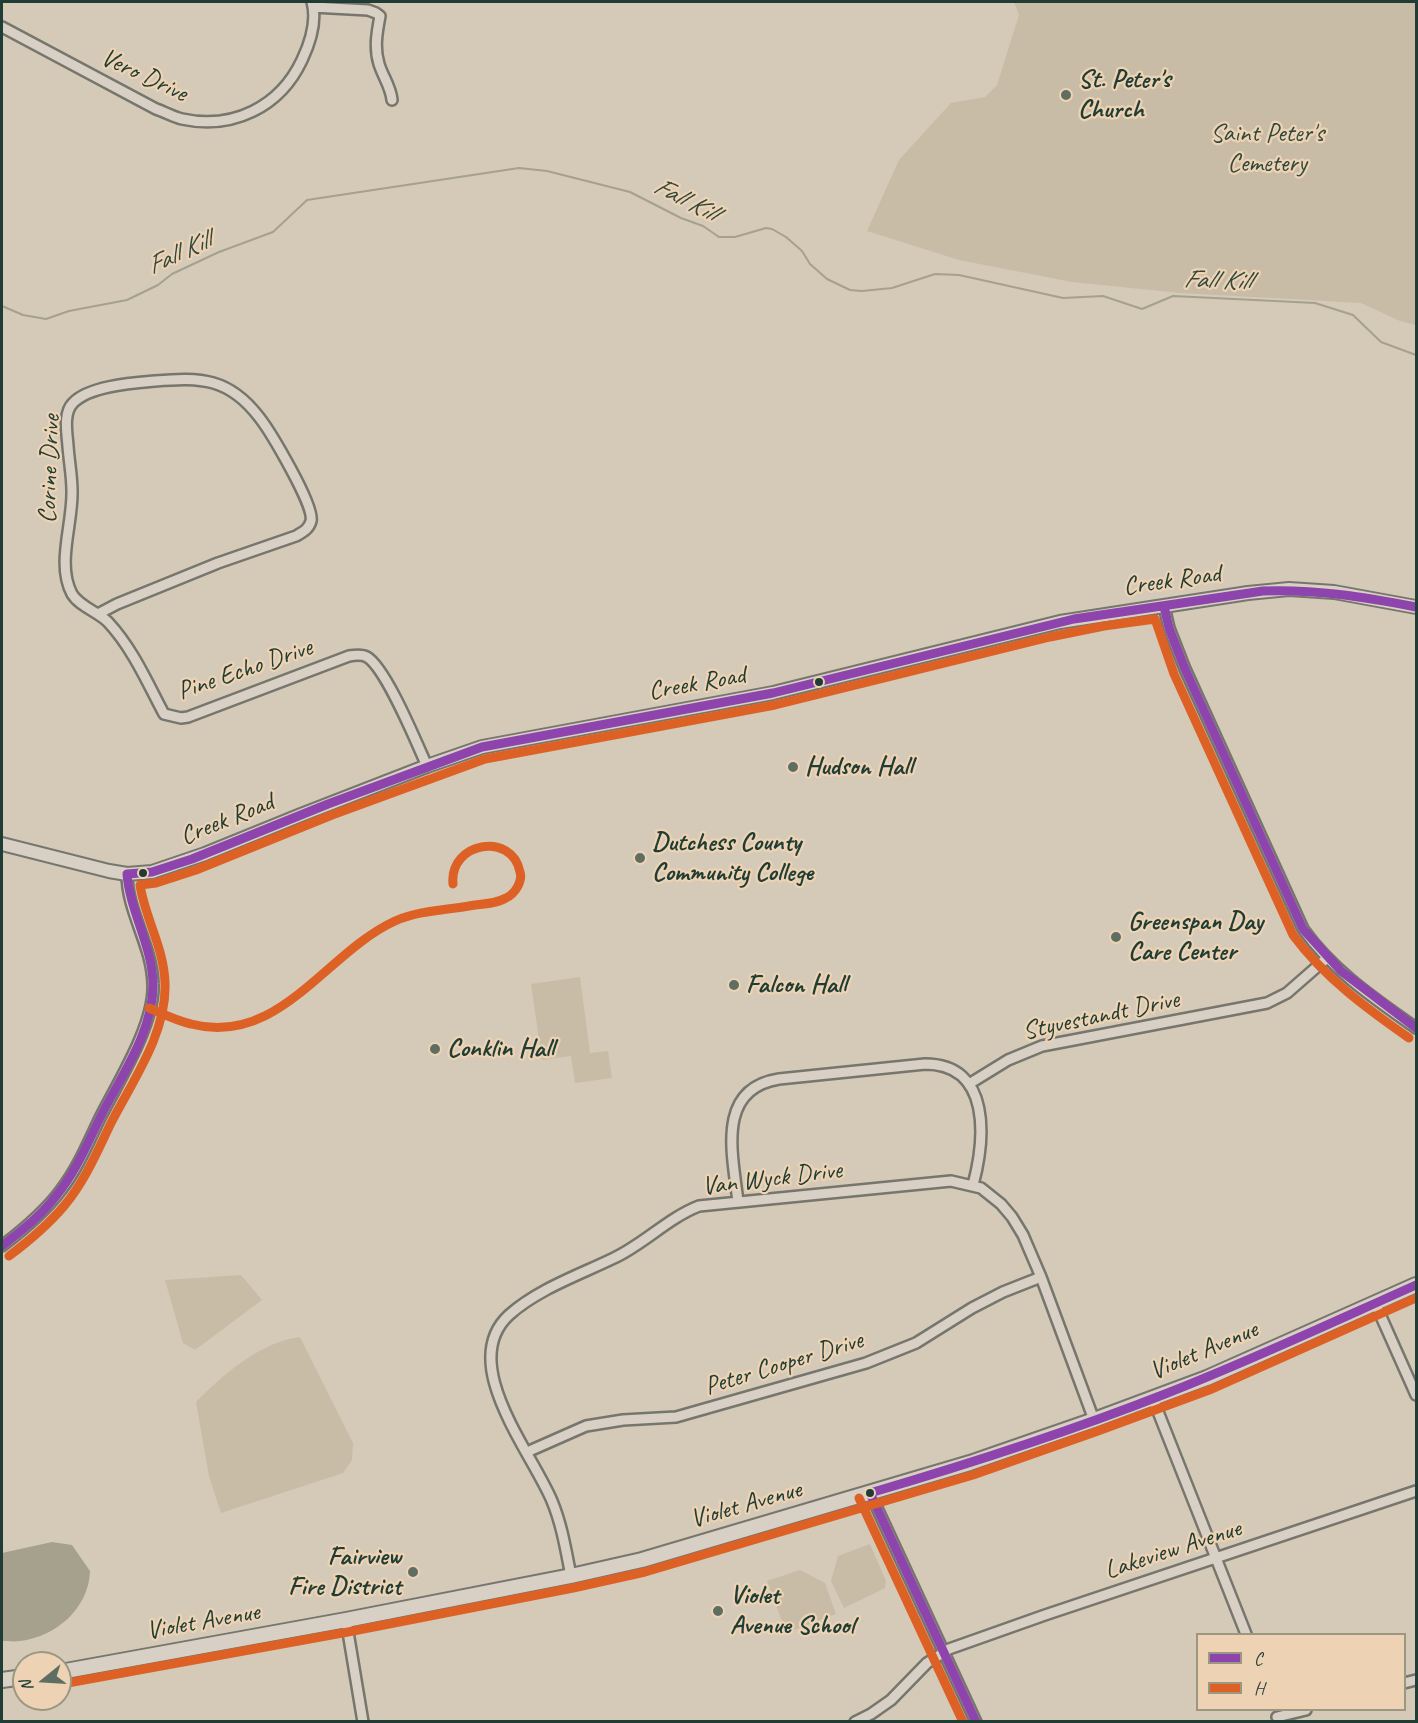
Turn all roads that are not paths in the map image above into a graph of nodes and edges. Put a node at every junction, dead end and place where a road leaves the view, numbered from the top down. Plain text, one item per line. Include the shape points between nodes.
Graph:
1 (313, 4) edge
2 (2, 27) edge
3 (392, 100) dead end
4 (1164, 606) junction
5 (1416, 607) edge
6 (98, 614) junction
7 (427, 766) junction
8 (2, 844) edge
9 (127, 873) junction
10 (1327, 958) junction
11 (1416, 1028) edge
12 (969, 1084) junction
13 (973, 1185) junction
14 (738, 1202) junction
15 (2, 1246) edge
16 (1041, 1277) junction
17 (1416, 1285) edge
18 (1375, 1303) junction
19 (1416, 1395) edge
20 (1153, 1399) junction
21 (1094, 1420) junction
22 (527, 1452) junction
23 (1416, 1491) edge
24 (870, 1493) junction
25 (1217, 1558) junction
26 (571, 1576) junction
27 (346, 1620) junction
28 (1245, 1633) edge
29 (944, 1652) junction
30 (72, 1670) edge
31 (1301, 1711) edge
32 (1277, 1716) edge
33 (860, 1720) edge
34 (363, 1722) edge
35 (976, 1722) edge

1 - 2 street, Vero Drive via 307,50 284,90 243,116 224,121 180,119 156,109
1 - 3 street via 368,10 380,16 376,47
4 - 5 street, Creek Road via 1300,589
4 - 7 street, Creek Road via 1047,624 773,693 498,744
4 - 10 street via 1179,654 1290,904 1303,929
6 - 6 street, Corine Drive via 307,530 312,516 308,506 276,444 239,394 211,380 179,379 99,389 71,404 66,428 72,492 66,579 74,597
6 - 7 street, Pine Echo Drive via 129,647 169,717 188,717 349,656 369,657 400,708
7 - 9 street, Creek Road via 192,859 152,872
8 - 9 street, Creek Road
9 - 15 street via 152,972 149,1014 75,1170 41,1213
10 - 11 street
10 - 12 street, Styvestandt Drive via 1287,993 1268,1003 1042,1046 1008,1060
12 - 13 street via 977,1098 981,1126
12 - 14 street via 947,1067 933,1064 779,1079 759,1085 741,1101 732,1120
13 - 14 street, Van Wyck Drive via 951,1181
13 - 16 street, Van Wyck Drive via 1001,1204 1012,1217
14 - 22 street, Van Wyck Drive via 688,1210 618,1256 540,1293 509,1315 492,1341 489,1359 498,1396
16 - 21 street, Van Wyck Drive
16 - 22 street, Peter Cooper Drive via 972,1308 916,1343 866,1363 684,1415 586,1426
17 - 18 main road, Violet Avenue
18 - 19 street
18 - 20 main road, Violet Avenue
20 - 21 main road, Violet Avenue
20 - 25 street
21 - 24 main road, Violet Avenue
22 - 26 street, Van Wyck Drive via 559,1518
23 - 25 street, Lakeview Avenue
24 - 26 main road, Violet Avenue via 642,1560
24 - 29 street
25 - 28 street
25 - 29 street, Lakeview Avenue
26 - 27 main road, Violet Avenue
27 - 30 main road, Violet Avenue
27 - 34 street
29 - 33 street, Lakeview Avenue via 927,1663 891,1700
29 - 35 street
31 - 32 street

